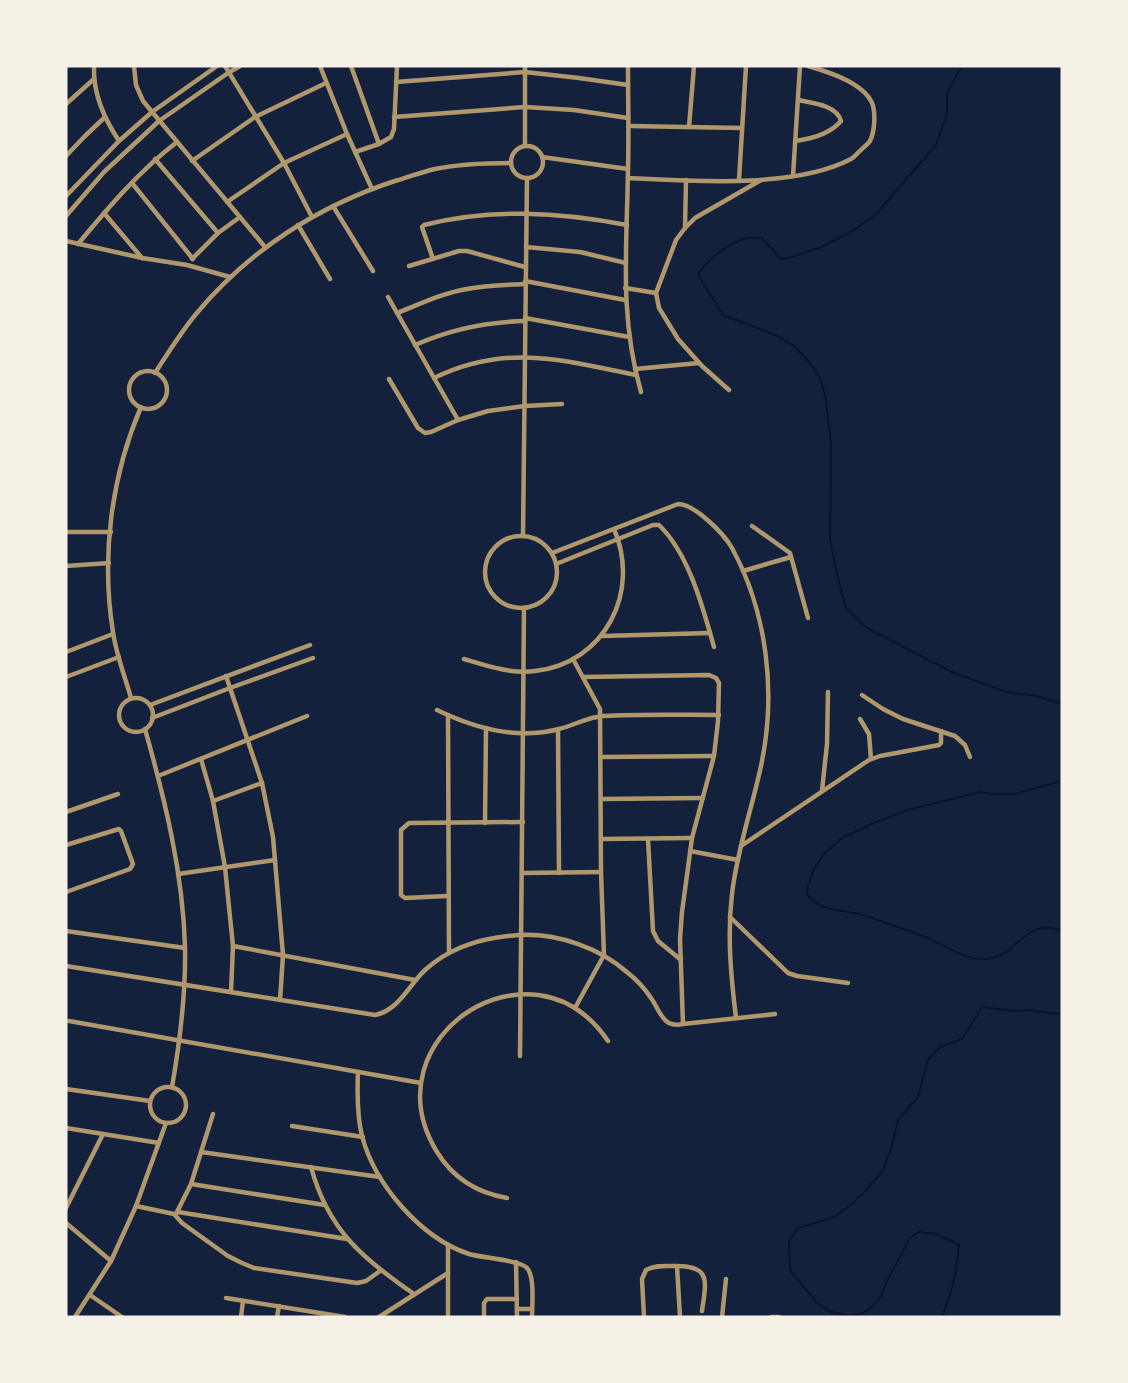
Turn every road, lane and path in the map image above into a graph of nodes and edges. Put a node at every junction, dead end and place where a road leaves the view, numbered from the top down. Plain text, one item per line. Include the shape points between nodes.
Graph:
1 (94, 66) edge
2 (134, 66) edge
3 (217, 66) edge
4 (225, 66) edge
5 (240, 66) edge
6 (320, 66) edge
7 (351, 66) edge
8 (397, 66) edge
9 (526, 66) edge
10 (628, 66) edge
11 (694, 66) edge
12 (746, 66) edge
13 (800, 66) edge
14 (808, 66) edge
15 (526, 72) junction
16 (228, 73) junction
17 (94, 79) junction
18 (396, 82) junction
19 (326, 83) junction
20 (628, 85) junction
21 (798, 100) junction
22 (66, 104) edge
23 (525, 107) junction
24 (152, 112) junction
25 (255, 117) junction
26 (394, 117) junction
27 (104, 118) junction
28 (628, 118) junction
29 (159, 121) junction
30 (629, 126) junction
31 (689, 127) junction
32 (742, 128) junction
33 (347, 134) junction
34 (118, 141) junction
35 (795, 141) junction
36 (177, 142) junction
37 (380, 144) junction
38 (526, 146) junction
39 (355, 152) junction
40 (66, 156) edge
41 (542, 157) junction
42 (155, 159) junction
43 (192, 161) junction
44 (511, 162) junction
45 (284, 163) junction
46 (628, 169) junction
47 (793, 176) junction
48 (527, 178) junction
49 (628, 178) junction
50 (763, 179) junction
51 (686, 180) junction
52 (739, 180) junction
53 (132, 183) junction
54 (372, 189) junction
55 (66, 196) edge
56 (227, 202) junction
57 (333, 206) junction
58 (104, 213) junction
59 (526, 213) junction
60 (66, 216) edge
61 (240, 217) junction
62 (312, 217) junction
63 (627, 225) junction
64 (298, 226) junction
65 (685, 228) junction
66 (218, 234) junction
67 (66, 241) edge
68 (78, 244) junction
69 (265, 247) junction
70 (526, 247) junction
71 (142, 258) junction
72 (193, 258) junction
73 (433, 259) junction
74 (626, 263) junction
75 (187, 264) junction
76 (409, 266) dead end
77 (525, 267) junction
78 (373, 271) dead end
79 (230, 277) junction
80 (330, 279) dead end
81 (525, 283) junction
82 (625, 288) junction
83 (656, 293) junction
84 (388, 298) dead end
85 (625, 300) junction
86 (397, 313) junction
87 (525, 319) junction
88 (629, 337) junction
89 (415, 345) junction
90 (525, 356) junction
91 (698, 363) junction
92 (635, 369) junction
93 (155, 373) junction
94 (636, 375) junction
95 (434, 378) junction
96 (388, 379) dead end
97 (729, 390) dead end
98 (641, 392) dead end
99 (562, 404) dead end
100 (525, 406) junction
101 (140, 407) junction
102 (458, 420) junction
103 (752, 526) dead end
104 (614, 529) junction
105 (66, 532) edge
106 (111, 532) junction
107 (522, 536) junction
108 (618, 540) junction
109 (552, 553) junction
110 (791, 557) junction
111 (109, 563) junction
112 (556, 564) junction
113 (66, 566) edge
114 (743, 571) junction
115 (524, 608) junction
116 (808, 618) dead end
117 (710, 633) junction
118 (113, 634) junction
119 (602, 636) junction
120 (310, 646) dead end
121 (714, 647) dead end
122 (66, 652) edge
123 (119, 657) junction
124 (313, 658) dead end
125 (573, 659) junction
126 (464, 660) dead end
127 (524, 672) junction
128 (226, 676) junction
129 (66, 677) edge
130 (584, 677) junction
131 (230, 688) junction
132 (828, 692) dead end
133 (862, 695) dead end
134 (131, 698) junction
135 (150, 705) junction
136 (437, 710) dead end
137 (448, 715) junction
138 (719, 715) junction
139 (307, 716) dead end
140 (600, 716) junction
141 (152, 718) junction
142 (860, 719) dead end
143 (486, 728) junction
144 (144, 729) junction
145 (558, 729) junction
146 (941, 731) junction
147 (524, 733) junction
148 (248, 740) junction
149 (714, 756) junction
150 (970, 757) dead end
151 (600, 758) junction
152 (201, 759) junction
153 (871, 759) junction
154 (158, 776) junction
155 (262, 783) junction
156 (822, 791) junction
157 (118, 794) dead end
158 (703, 798) junction
159 (601, 799) junction
160 (213, 801) junction
161 (66, 812) edge
162 (523, 822) junction
163 (447, 823) junction
164 (485, 823) junction
165 (692, 838) junction
166 (601, 839) junction
167 (648, 839) junction
168 (66, 845) edge
169 (741, 846) junction
170 (690, 851) junction
171 (275, 860) junction
172 (738, 860) junction
173 (225, 867) junction
174 (601, 872) junction
175 (522, 873) junction
176 (559, 873) junction
177 (178, 874) junction
178 (66, 892) edge
179 (448, 896) junction
180 (730, 917) junction
181 (66, 932) edge
182 (521, 935) junction
183 (233, 946) junction
184 (185, 948) junction
185 (449, 953) junction
186 (604, 954) junction
187 (283, 955) junction
188 (681, 960) junction
189 (66, 966) edge
190 (415, 980) junction
191 (848, 983) dead end
192 (184, 985) junction
193 (231, 992) junction
194 (521, 995) junction
195 (280, 1000) junction
196 (575, 1008) junction
197 (775, 1014) dead end
198 (736, 1018) junction
199 (69, 1021) dead end
200 (683, 1024) junction
201 (180, 1040) junction
202 (608, 1041) dead end
203 (520, 1056) dead end
204 (358, 1072) junction
205 (421, 1083) junction
206 (172, 1087) junction
207 (66, 1089) edge
208 (150, 1101) junction
209 (213, 1114) dead end
210 (166, 1123) junction
211 (292, 1126) dead end
212 (66, 1128) edge
213 (103, 1134) junction
214 (363, 1137) junction
215 (159, 1143) junction
216 (202, 1152) junction
217 (311, 1167) junction
218 (380, 1177) junction
219 (191, 1184) junction
220 (508, 1198) dead end
221 (325, 1205) junction
222 (136, 1206) junction
223 (66, 1208) edge
224 (177, 1214) junction
225 (66, 1222) edge
226 (347, 1239) junction
227 (448, 1245) junction
228 (111, 1261) junction
229 (516, 1262) junction
230 (677, 1266) junction
231 (380, 1270) junction
232 (448, 1273) junction
233 (726, 1279) dead end
234 (414, 1294) junction
235 (90, 1295) junction
236 (226, 1298) dead end
237 (517, 1299) junction
238 (243, 1301) junction
239 (279, 1306) junction
240 (517, 1309) junction
241 (532, 1309) junction
242 (702, 1311) dead end
243 (314, 1314) edge
244 (75, 1317) edge
245 (122, 1317) edge
246 (241, 1317) edge
247 (277, 1317) edge
248 (345, 1317) edge
249 (379, 1317) edge
250 (448, 1317) edge
251 (484, 1317) edge
252 (517, 1317) edge
253 (532, 1317) edge
254 (644, 1317) edge
255 (680, 1317) edge
256 (722, 1317) edge
257 (772, 1317) edge
258 (779, 1317) edge

1 - 17 street
2 - 24 street via 136,85
3 - 24 street
4 - 16 street
5 - 16 street
6 - 19 street
7 - 37 street
8 - 18 street
9 - 15 street
10 - 20 street
11 - 31 street
12 - 32 street
13 - 21 street
14 - 47 street via 849,81 866,94 874,108 874,124 870,141 852,159
15 - 18 street
15 - 20 street
15 - 23 street
16 - 25 street
16 - 29 street
17 - 22 street
17 - 27 street
18 - 26 street
19 - 25 street
19 - 33 street
20 - 28 street
21 - 35 street
21 - 35 street via 829,108 840,116 841,121 823,133
23 - 26 street
23 - 28 street
23 - 38 street
24 - 29 street
24 - 34 street
25 - 43 street
25 - 45 street
26 - 37 street via 391,137
27 - 34 street
27 - 40 street
28 - 30 street
29 - 36 street
29 - 60 street via 104,172
30 - 31 street
30 - 46 street
31 - 32 street
32 - 52 street
33 - 39 street
33 - 45 street
34 - 55 street
35 - 47 street
36 - 42 street
36 - 43 street
37 - 39 street
38 - 41 street via 536,149
38 - 44 street via 516,150
39 - 54 street
41 - 46 street
41 - 48 street via 539,172
42 - 53 street
42 - 66 street
43 - 56 street
44 - 48 street via 516,174
44 - 54 street via 434,169
45 - 56 street
45 - 62 street
46 - 49 street
47 - 50 street
48 - 59 street
49 - 51 street
49 - 63 street
50 - 52 street
50 - 65 street via 695,218
51 - 52 street
51 - 65 street
53 - 58 street
53 - 72 street
54 - 57 street
56 - 61 street
57 - 62 street
57 - 78 street
58 - 68 street
58 - 71 street
59 - 63 street
59 - 70 street
59 - 73 street via 480,215 424,225 422,229
61 - 66 street
61 - 69 street
62 - 64 street
63 - 74 street
64 - 69 street
64 - 80 street
65 - 83 street via 676,240
66 - 72 street
67 - 68 street
68 - 71 street
69 - 79 street
70 - 74 street via 580,252
70 - 77 street
71 - 75 street
72 - 75 street
73 - 76 street
73 - 77 street via 467,251
74 - 82 street
75 - 79 street
77 - 81 street
79 - 93 street via 196,313
81 - 85 street
81 - 86 street via 466,289
81 - 87 street
82 - 83 street
82 - 85 street
83 - 91 street via 662,313
84 - 86 street
85 - 88 street
86 - 89 street
87 - 88 street
87 - 89 street via 464,328
87 - 90 street
88 - 92 street
89 - 95 street
90 - 94 street
90 - 95 street via 479,362
90 - 100 street
91 - 92 street
91 - 97 street
92 - 94 street
93 - 101 street via 143,372 130,383 132,401
93 - 101 street via 164,381 164,400 155,408
94 - 98 street
95 - 102 street
96 - 102 street via 423,432 431,432
99 - 100 street
100 - 102 street via 488,411
100 - 107 street
101 - 106 street via 123,457
103 - 110 street via 786,549
104 - 108 street
104 - 109 street
104 - 114 street via 683,504 723,534
105 - 106 street
106 - 111 street
107 - 109 street via 538,540
107 - 115 street via 498,544 490,553 485,570 489,588 496,598 506,605
108 - 112 street
108 - 117 street via 653,525 660,526 692,579
108 - 119 street via 622,556 622,585 614,613
109 - 112 street
110 - 114 street
110 - 116 street
111 - 113 street
111 - 118 street
112 - 115 street via 557,576 550,593 541,602
114 - 169 street via 755,603 762,636 768,698 762,759
115 - 127 street
117 - 119 street
117 - 121 street
118 - 122 street
118 - 123 street
119 - 125 street
120 - 128 street
123 - 129 street
123 - 134 street
124 - 131 street
125 - 127 street via 550,668
125 - 130 street
126 - 127 street
127 - 147 street
128 - 131 street
128 - 135 street
130 - 138 street via 712,675 719,682
130 - 140 street via 599,704
131 - 141 street
131 - 148 street
132 - 156 street
133 - 146 street via 903,719
134 - 135 street via 142,699
134 - 144 street via 122,705 118,716 120,721 128,730
135 - 141 street
136 - 137 street
137 - 143 street
137 - 163 street
138 - 140 street
138 - 149 street
139 - 148 street
140 - 145 street
140 - 151 street
141 - 144 street
142 - 153 street via 870,734
143 - 147 street
143 - 164 street
144 - 154 street
145 - 147 street
145 - 176 street
146 - 150 street via 959,739
146 - 153 street via 938,746
147 - 162 street
148 - 152 street
148 - 155 street
149 - 151 street
149 - 158 street
151 - 159 street
152 - 154 street
152 - 160 street
153 - 156 street
154 - 177 street
155 - 160 street
155 - 171 street
156 - 169 street
157 - 161 street
158 - 159 street
158 - 165 street
159 - 166 street
160 - 173 street
162 - 164 street
162 - 175 street
163 - 164 street
163 - 179 street
163 - 179 street via 409,823 403,828 401,893 405,898
165 - 167 street
165 - 170 street
166 - 167 street
166 - 174 street
167 - 188 street via 652,928 658,940
168 - 178 street via 119,829 134,864 130,869
169 - 172 street
170 - 172 street
170 - 188 street via 682,912
171 - 173 street
171 - 187 street
172 - 180 street
173 - 177 street
173 - 183 street
174 - 176 street
174 - 186 street
175 - 176 street
175 - 182 street
177 - 184 street
179 - 185 street
180 - 191 street via 788,973
180 - 198 street via 730,963
181 - 184 street
182 - 185 street via 478,942
182 - 186 street via 557,939
182 - 194 street
183 - 187 street
183 - 193 street
184 - 192 street
185 - 190 street
186 - 196 street
186 - 200 street via 637,981 666,1021
187 - 190 street
187 - 195 street
188 - 200 street
189 - 192 street
190 - 195 street via 390,1009 375,1015
192 - 193 street
192 - 201 street
193 - 195 street
194 - 196 street via 550,998
194 - 203 street
194 - 205 street via 482,1003 458,1018 434,1048
196 - 202 street
197 - 198 street
198 - 200 street
199 - 201 street
201 - 204 street
201 - 206 street
204 - 205 street
204 - 214 street via 358,1116
205 - 220 street via 424,1122 440,1157 459,1178 490,1194
206 - 208 street via 160,1088
206 - 210 street via 182,1093 186,1110 178,1120
207 - 208 street
208 - 210 street via 152,1113
209 - 216 street
210 - 215 street
211 - 214 street
212 - 213 street
213 - 215 street
213 - 223 street
214 - 218 street
215 - 222 street
216 - 217 street
216 - 219 street
217 - 218 street
217 - 221 street
218 - 227 street via 421,1226
219 - 221 street
219 - 224 street
221 - 226 street
222 - 224 street
222 - 228 street
224 - 226 street
224 - 231 street via 182,1223 228,1256 254,1268 357,1283 366,1281
225 - 228 street
226 - 231 street
227 - 229 street via 488,1259
227 - 232 street
228 - 235 street
229 - 237 street
229 - 241 street via 527,1268 531,1275
230 - 242 street via 695,1268 704,1277
230 - 254 street via 652,1267 644,1272
230 - 255 street
231 - 234 street
232 - 234 street
232 - 250 street
233 - 256 street
234 - 249 street
235 - 244 street
235 - 245 street
236 - 238 street
237 - 240 street
237 - 251 street via 487,1299
238 - 239 street
238 - 246 street
239 - 243 street
239 - 247 street
240 - 241 street
240 - 252 street
241 - 253 street
243 - 248 street
257 - 258 street

